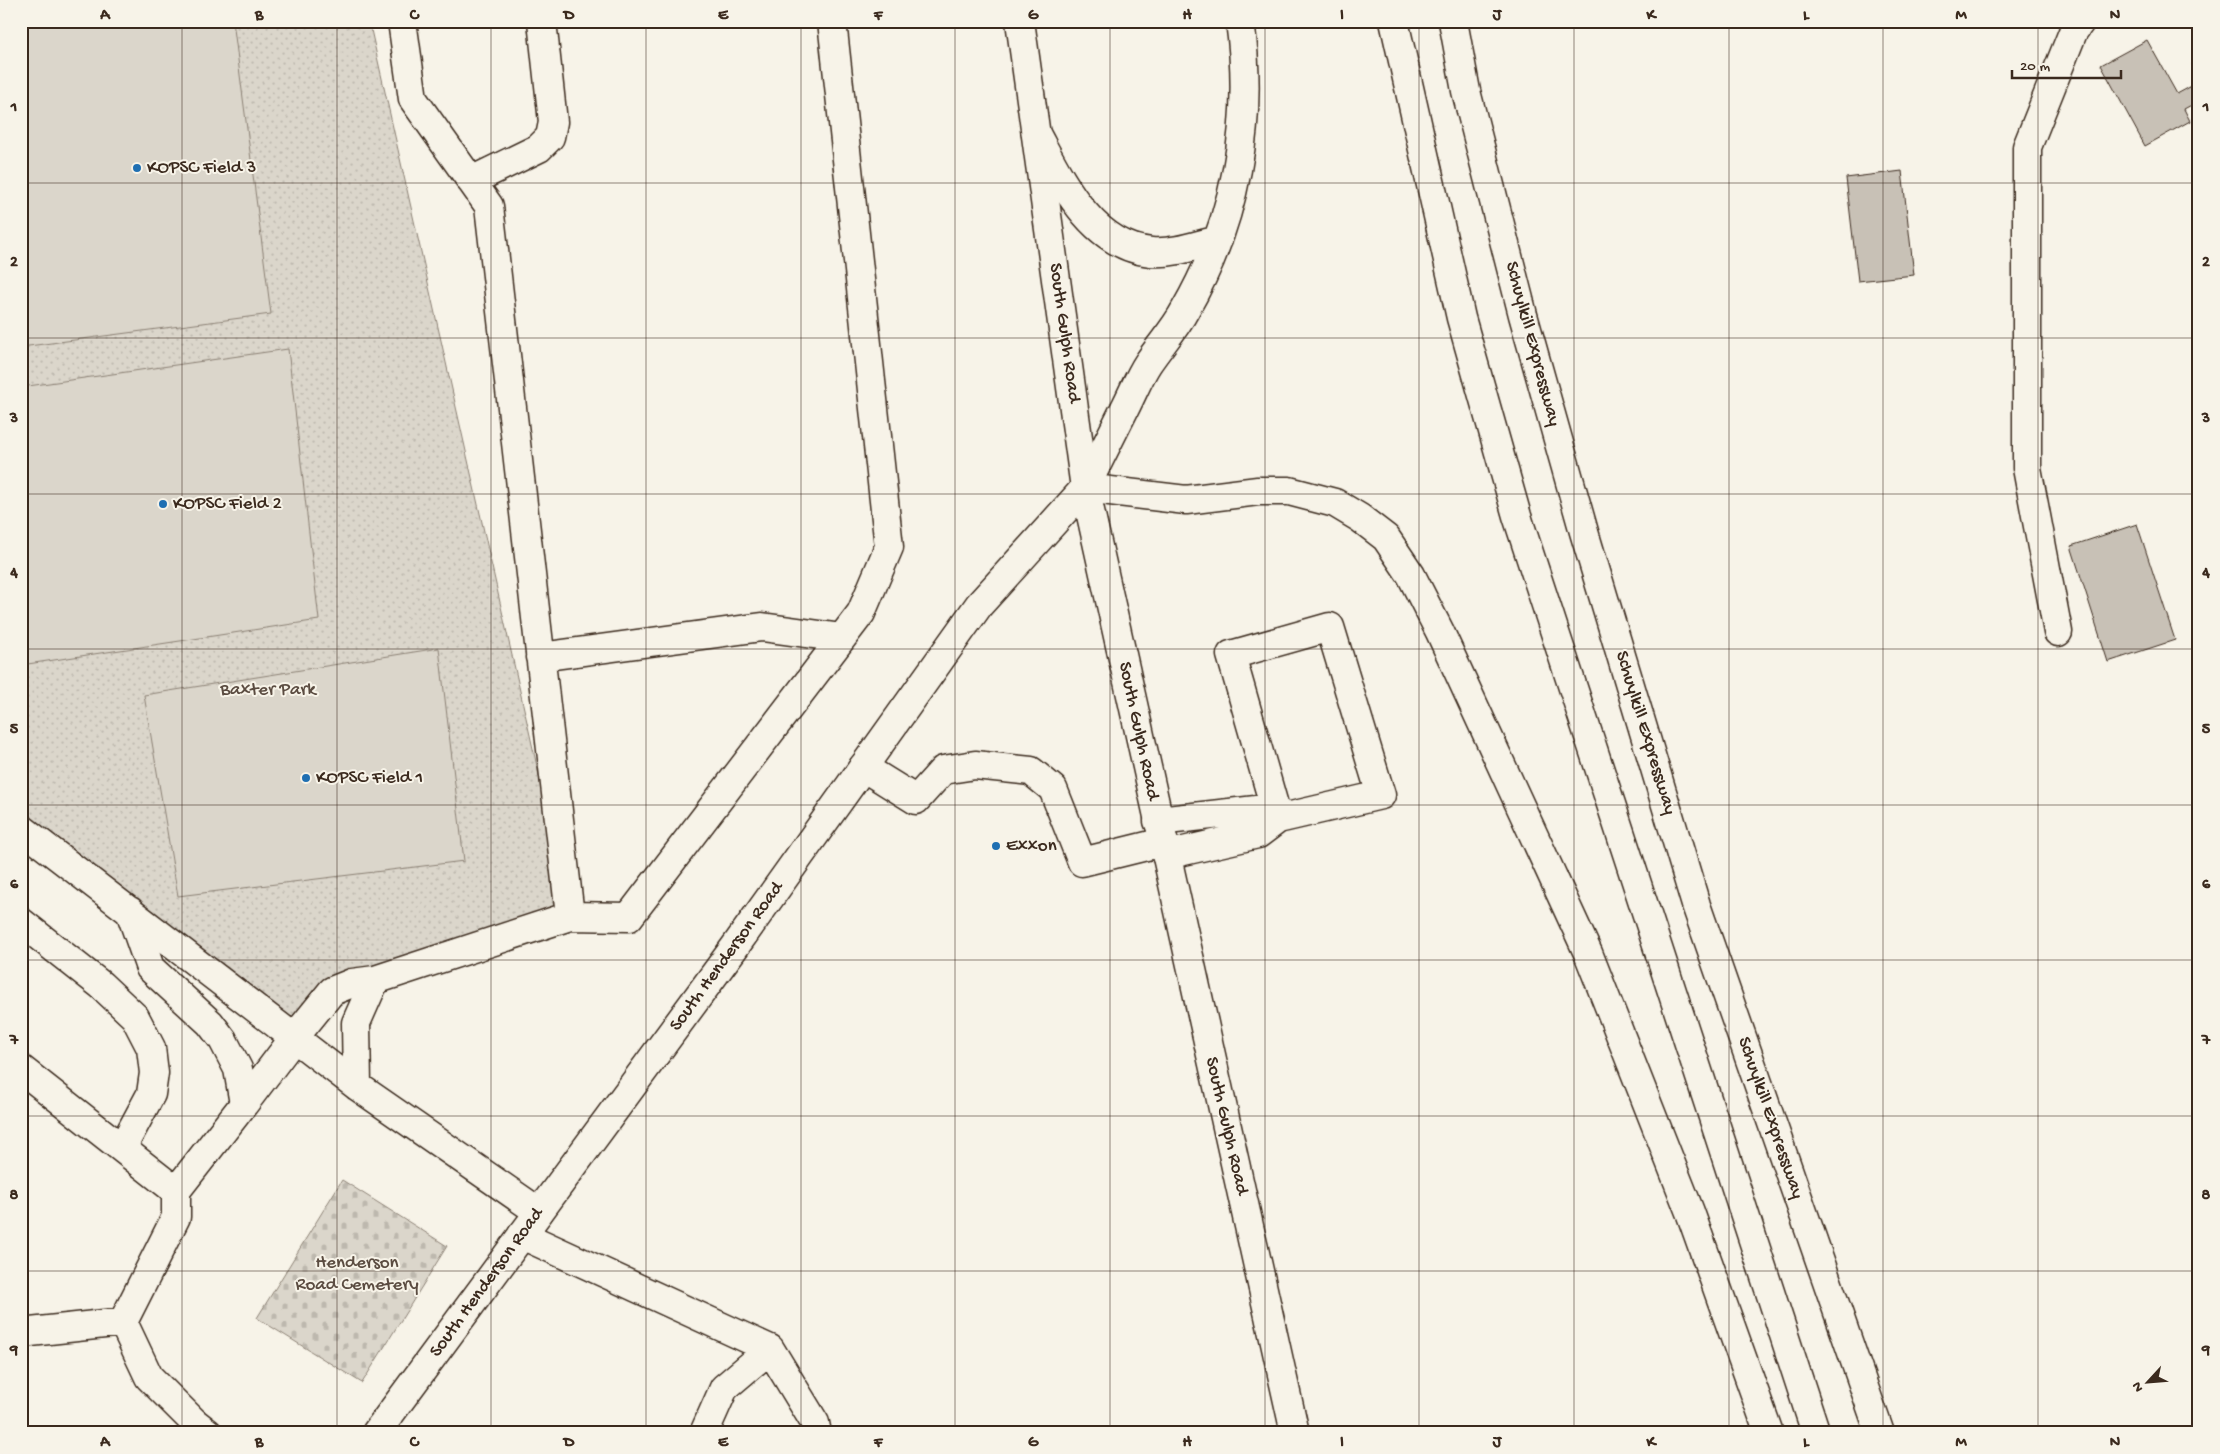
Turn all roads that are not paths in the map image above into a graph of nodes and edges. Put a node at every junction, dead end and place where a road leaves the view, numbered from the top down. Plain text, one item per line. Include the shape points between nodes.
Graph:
1 (402, 21) edge
2 (542, 21) edge
3 (832, 21) edge
4 (1020, 21) edge
5 (1240, 21) edge
6 (1394, 21) edge
7 (1453, 21) edge
8 (2081, 21) edge
9 (1036, 134) junction
10 (471, 181) junction
11 (1218, 240) junction
12 (1085, 488) junction
13 (2058, 632) dead end
14 (842, 638) junction
15 (540, 657) junction
16 (864, 767) junction
17 (1278, 819) junction
18 (21, 828) edge
19 (1162, 840) junction
20 (130, 911) junction
21 (570, 916) junction
22 (21, 922) edge
23 (375, 980) junction
24 (294, 1038) junction
25 (21, 1069) edge
26 (357, 1086) junction
27 (244, 1104) junction
28 (122, 1148) junction
29 (176, 1191) junction
30 (539, 1212) junction
31 (522, 1235) junction
32 (123, 1322) junction
33 (21, 1333) edge
34 (770, 1349) junction
35 (208, 1433) edge
36 (376, 1433) edge
37 (704, 1433) edge
38 (817, 1433) edge
39 (1296, 1433) edge
40 (1769, 1433) edge
41 (1816, 1433) edge
42 (1880, 1433) edge

1 - 10 main road via 413,99
2 - 10 main road via 553,122 550,137 539,148
3 - 14 main road via 889,547 861,613
4 - 9 main road, South Gulph Road
5 - 11 main road, South Henderson Road via 1245,82 1241,154
6 - 41 main road via 1461,318 1517,516
7 - 42 main road, Schuylkill Expressway via 1466,91 1522,314 1693,895
8 - 13 main road via 2073,32 2027,147 2028,468
9 - 11 main road via 1059,177 1084,212 1108,236 1120,243 1152,252
9 - 12 main road, South Gulph Road
10 - 15 main road via 489,206
11 - 12 main road, South Henderson Road via 1185,312 1147,364
12 - 16 main road, South Henderson Road via 979,605
12 - 19 main road, South Gulph Road
12 - 40 main road via 1186,500 1289,490 1335,503 1386,538 1411,575 1440,632 1588,952 1693,1220
14 - 15 main road via 762,627
14 - 21 main road via 629,917
15 - 21 main road
16 - 19 main road via 916,800 943,770 976,765 1031,771 1053,789 1082,862
16 - 30 main road, South Henderson Road
17 - 17 main road via 1381,795 1330,627 1231,655
17 - 19 main road via 1258,834
18 - 20 main road
19 - 39 main road, South Gulph Road
20 - 24 main road
20 - 27 main road via 150,968 199,1012 223,1040 238,1069
21 - 23 main road
22 - 28 main road via 136,1017 151,1048 154,1073 151,1094
23 - 24 main road via 352,983 332,991
23 - 26 main road via 356,1023
24 - 26 main road
24 - 27 main road
25 - 28 main road
26 - 30 main road
27 - 29 main road
28 - 29 main road
29 - 32 main road via 176,1217
30 - 31 main road, South Henderson Road
31 - 34 main road
31 - 36 main road, South Henderson Road
32 - 33 main road
32 - 35 main road via 150,1377
34 - 37 main road via 724,1388
34 - 38 main road

